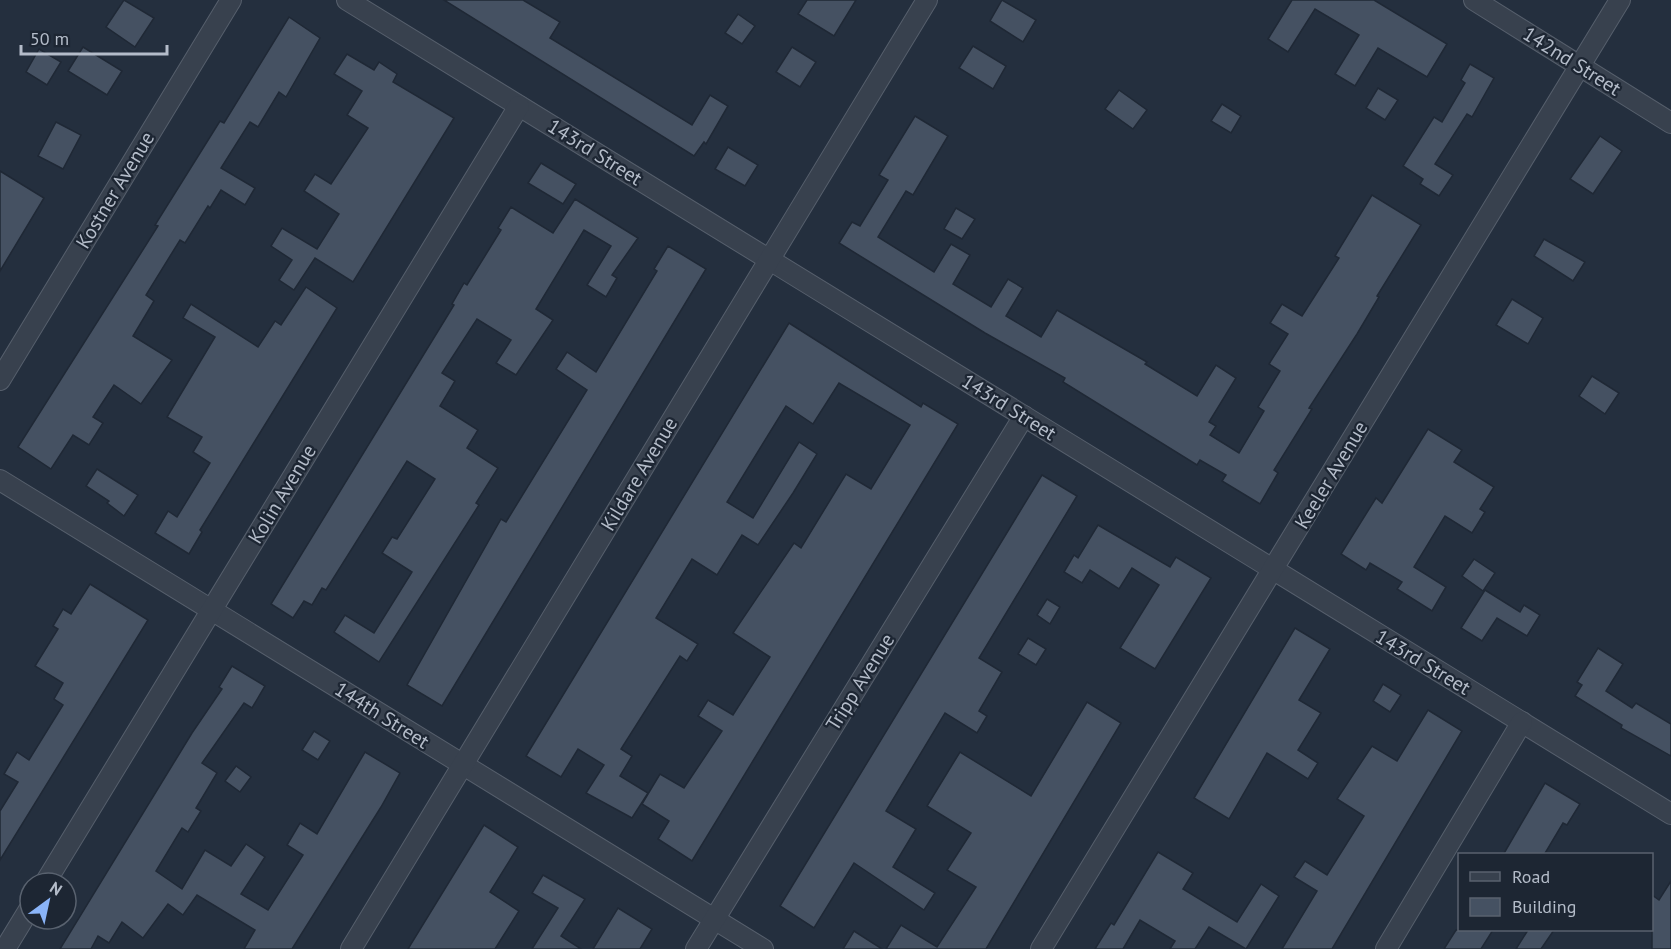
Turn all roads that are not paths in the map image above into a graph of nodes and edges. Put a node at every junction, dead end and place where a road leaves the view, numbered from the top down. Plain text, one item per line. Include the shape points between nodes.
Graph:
1 (231, 0) edge
2 (347, 0) edge
3 (927, 0) edge
4 (1474, 0) edge
5 (1620, 0) edge
6 (1580, 66) junction
7 (519, 106) junction
8 (1671, 123) edge
9 (769, 260) junction
10 (0, 380) edge
11 (1023, 416) junction
12 (0, 480) edge
13 (1273, 570) junction
14 (212, 610) junction
15 (1521, 722) junction
16 (463, 765) junction
17 (1671, 814) edge
18 (52, 871) edge
19 (714, 920) junction
20 (18, 928) edge
21 (5, 949) edge
22 (351, 949) edge
23 (696, 949) edge
24 (763, 949) edge
25 (1041, 949) edge
26 (1386, 949) edge

1 - 10 street, Kostner Avenue
2 - 7 street, 143rd Street
3 - 9 street, Kildare Avenue
4 - 6 street, 142nd Street
5 - 6 street, Keeler Avenue
6 - 8 street, 142nd Street
6 - 13 street, Keeler Avenue
7 - 9 street, 143rd Street
7 - 14 street, Kolin Avenue
9 - 11 street, 143rd Street
9 - 16 street, Kildare Avenue
11 - 13 street, 143rd Street
11 - 19 street, Tripp Avenue
12 - 14 street, 144th Street
13 - 15 street, 143rd Street
13 - 25 street, Keeler Avenue
14 - 16 street, 144th Street
14 - 18 street, Kolin Avenue
15 - 17 street, 143rd Street
15 - 26 street
16 - 19 street, 144th Street
16 - 22 street, Kildare Avenue
19 - 23 street, Tripp Avenue
19 - 24 street, 144th Street
20 - 21 street

